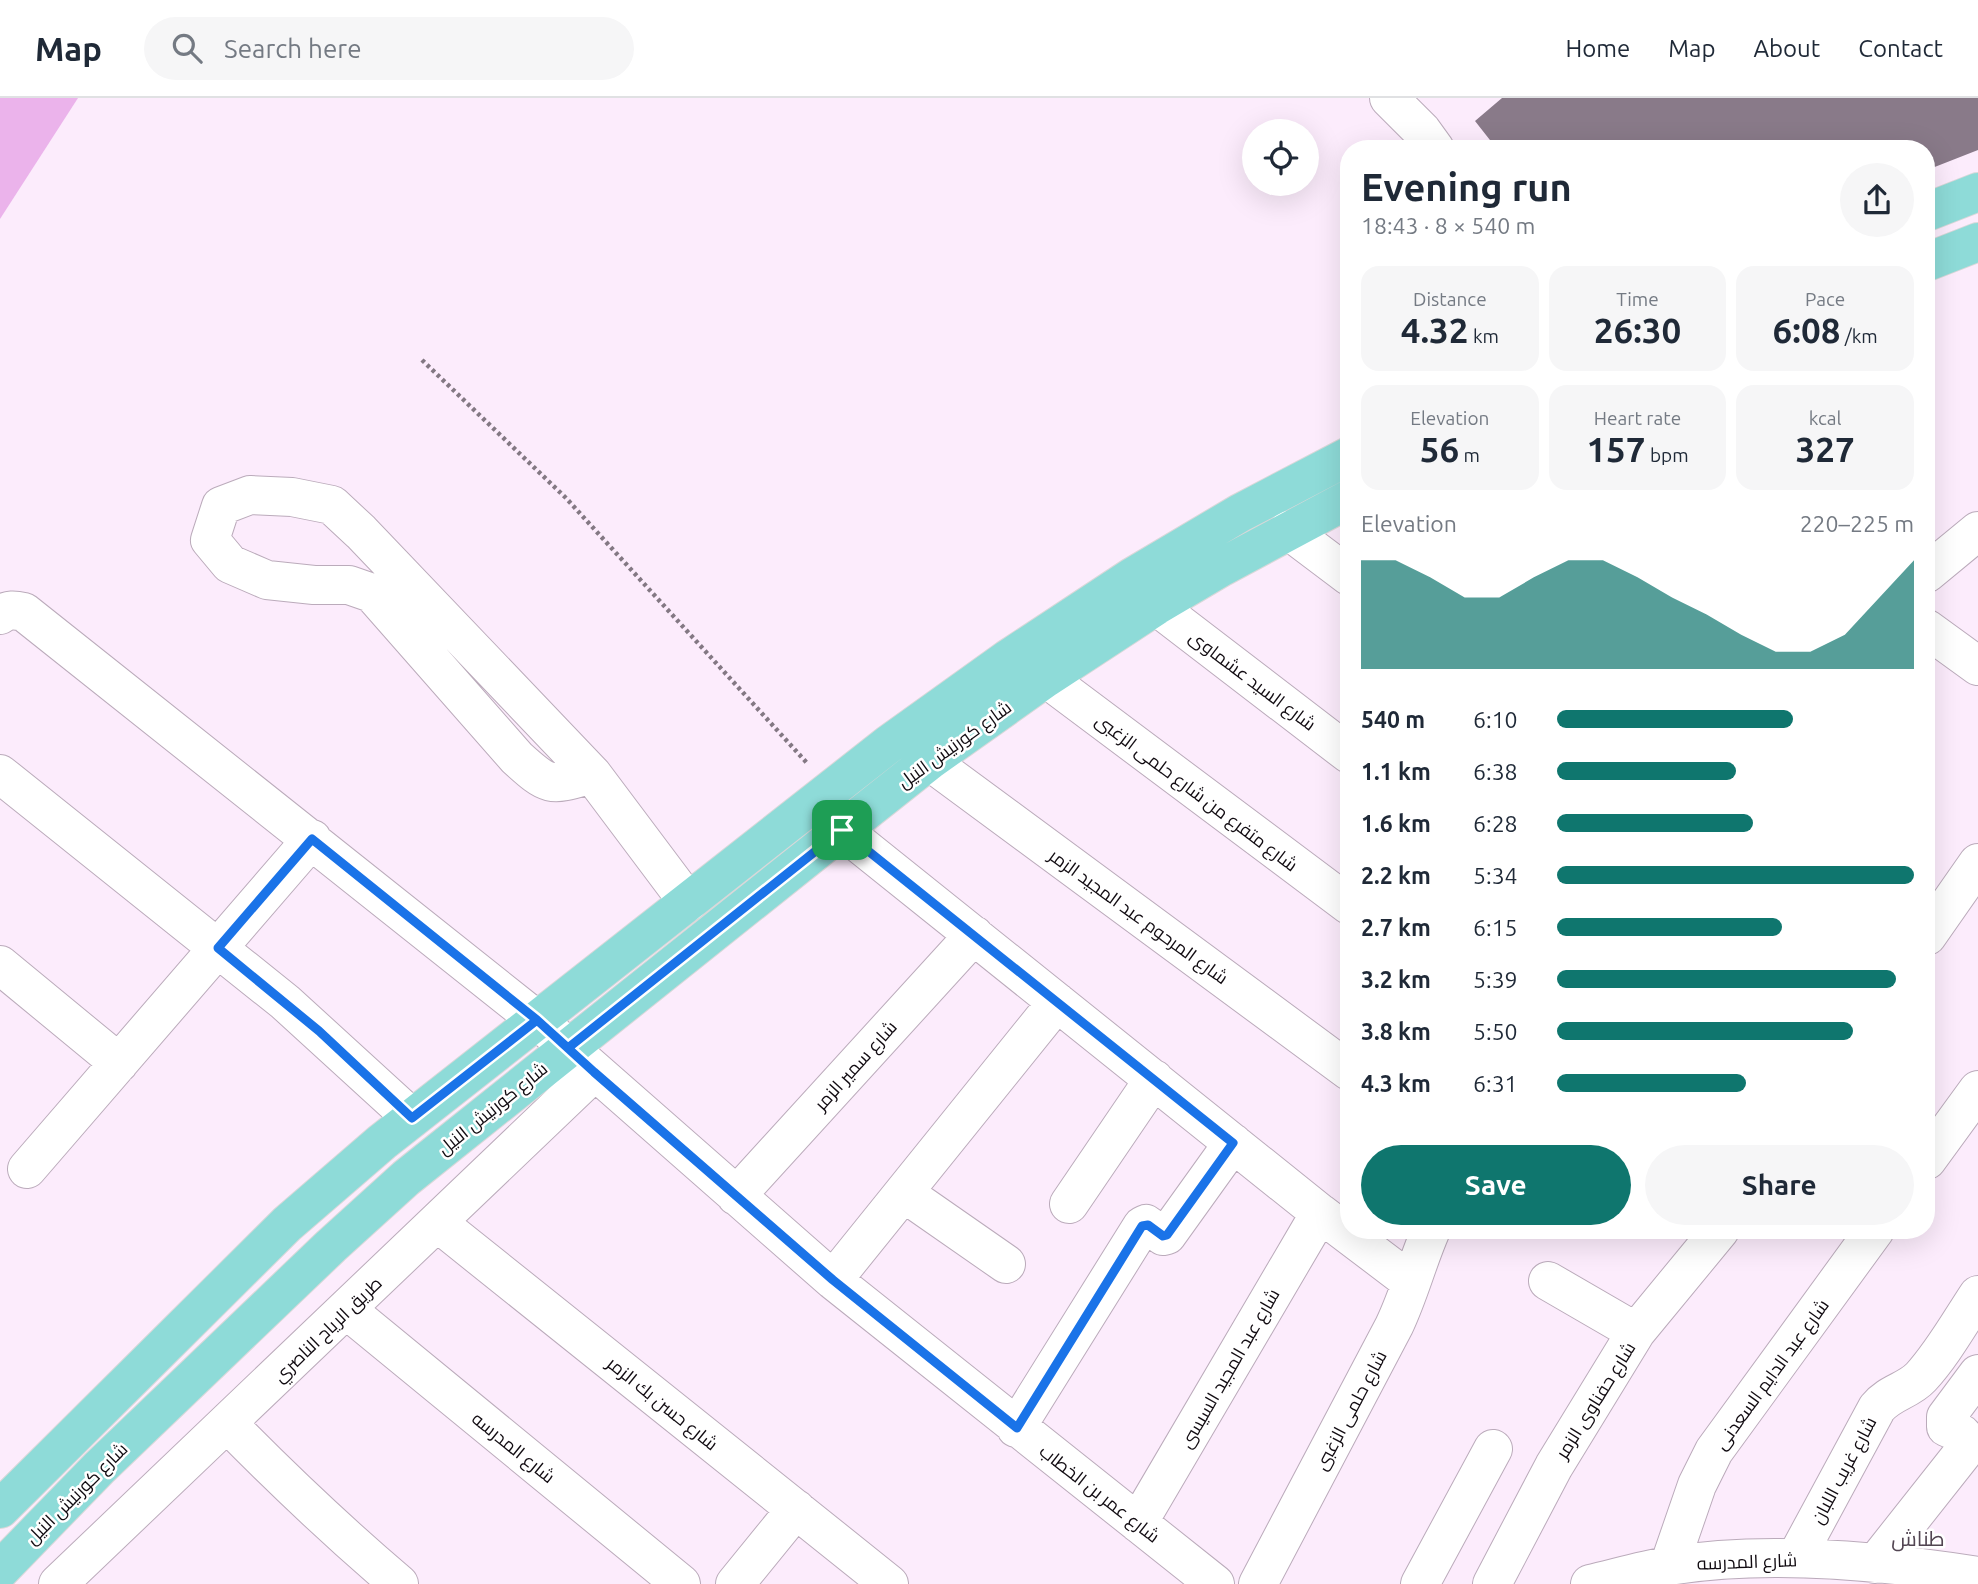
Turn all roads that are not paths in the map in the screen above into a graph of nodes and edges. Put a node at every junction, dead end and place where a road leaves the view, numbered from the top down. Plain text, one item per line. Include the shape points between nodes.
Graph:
1 (1389, 98) edge
2 (1428, 140) edge
3 (1978, 192) edge
4 (1935, 209) edge
5 (1978, 242) edge
6 (1935, 259) edge
7 (1340, 461) edge
8 (1340, 504) edge
9 (1288, 530) junction
10 (1978, 531) edge
11 (1935, 566) edge
12 (1340, 569) edge
13 (1156, 606) junction
14 (0, 615) edge
15 (1935, 635) edge
16 (1978, 666) edge
17 (1046, 678) junction
18 (1340, 747) edge
19 (929, 761) junction
20 (0, 774) edge
21 (592, 774) junction
22 (842, 830) junction
23 (312, 839) junction
24 (1978, 863) edge
25 (1340, 898) edge
26 (688, 902) junction
27 (1935, 925) edge
28 (974, 934) junction
29 (218, 948) junction
30 (0, 965) edge
31 (1057, 1002) junction
32 (537, 1020) junction
33 (581, 1060) junction
34 (119, 1063) junction
35 (1340, 1064) edge
36 (1154, 1079) junction
37 (1978, 1090) edge
38 (412, 1118) junction
39 (1233, 1143) junction
40 (1935, 1149) edge
41 (27, 1169) dead end
42 (904, 1193) junction
43 (736, 1196) junction
44 (1069, 1204) dead end
45 (1320, 1213) junction
46 (438, 1223) junction
47 (1340, 1228) edge
48 (1354, 1239) edge
49 (1428, 1239) edge
50 (1701, 1239) edge
51 (1868, 1239) edge
52 (1006, 1264) dead end
53 (833, 1280) junction
54 (1548, 1281) dead end
55 (1411, 1282) junction
56 (1978, 1295) edge
57 (347, 1310) junction
58 (1636, 1332) junction
59 (1978, 1374) edge
60 (228, 1424) junction
61 (1017, 1428) junction
62 (1493, 1449) dead end
63 (0, 1509) edge
64 (796, 1509) junction
65 (1138, 1523) junction
66 (1796, 1558) junction
67 (1669, 1566) junction
68 (0, 1570) edge
69 (1899, 1572) edge
70 (1978, 1576) edge
71 (58, 1584) edge
72 (399, 1584) edge
73 (681, 1584) edge
74 (735, 1584) edge
75 (889, 1584) edge
76 (1215, 1584) edge
77 (1258, 1584) edge
78 (1420, 1584) edge
79 (1492, 1584) edge
80 (1590, 1584) edge

1 - 2 street
3 - 4 main road
5 - 6 main road
7 - 26 main road via 1240,513 1070,616 949,700
8 - 9 main road, شارع كورنيش النيل
9 - 12 street
9 - 13 main road, شارع كورنيش النيل
10 - 11 street
13 - 17 main road, شارع كورنيش النيل
13 - 18 street, شارع السيد عشماوى
14 - 23 street, شارع عمر بن الخطاب via 24,612
15 - 16 street
17 - 19 main road, شارع كورنيش النيل
17 - 25 street, شارع متفرع من شارع حلمى الزغبى
19 - 22 main road, شارع كورنيش النيل
19 - 35 street, شارع المرحوم عبد المجيد الزمر
20 - 29 street
21 - 21 street via 556,784 540,779 372,593 349,585 267,580 230,564 210,540 221,506 250,495 332,505
21 - 26 street
22 - 28 street
22 - 33 main road, شارع كورنيش النيل
23 - 29 street
23 - 32 street, شارع عمر بن الخطاب
24 - 27 street
26 - 32 main road
28 - 31 street
28 - 43 street, شارع سمير الزمر
29 - 34 street
29 - 38 street via 319,1031
30 - 34 street
31 - 36 street
31 - 42 street
32 - 33 street, شارع عمر بن الخطاب
32 - 38 main road
33 - 43 street, شارع عمر بن الخطاب
33 - 46 street, طريق الرياح الناصري
33 - 68 main road, شارع كورنيش النيل via 442,1147 331,1246 99,1468
34 - 41 street
36 - 39 street
36 - 44 street
37 - 40 street
38 - 63 main road via 287,1224
39 - 45 street
39 - 61 street via 1167,1235 1142,1226
42 - 52 street
42 - 53 street
43 - 53 street, شارع عمر بن الخطاب
45 - 47 street
45 - 65 street, شارع عبد المجيد السيسى
46 - 57 street, طريق الرياح الناصري
46 - 64 street, شارع حسن بك الزمر
48 - 55 street
49 - 55 street, شارع حلمى الزغبى
50 - 58 street, شارع حفناوى الزمر
51 - 67 street, شارع عبد الدايم السعدنى via 1714,1451
53 - 61 street, شارع عمر بن الخطاب
54 - 58 street
55 - 77 street, شارع حلمى الزغبى via 1405,1305
56 - 66 street, شارع غريب اللبان via 1923,1375 1877,1408
57 - 60 street, طريق الرياح الناصري
57 - 73 street, شارع المدرسه
58 - 79 street, شارع حفناوى الزمر via 1554,1466
59 - 69 street via 1946,1417 1946,1427 1966,1441 1962,1454
60 - 71 street, طريق الرياح الناصري
60 - 72 street
61 - 65 street, شارع عمر بن الخطاب
62 - 78 street
64 - 74 street
64 - 75 street, شارع حسن بك الزمر
65 - 76 street, شارع عمر بن الخطاب
66 - 67 street, شارع المدرسه
66 - 69 street, شارع المدرسه
67 - 80 street, شارع المدرسه
69 - 70 street, شارع المدرسه

